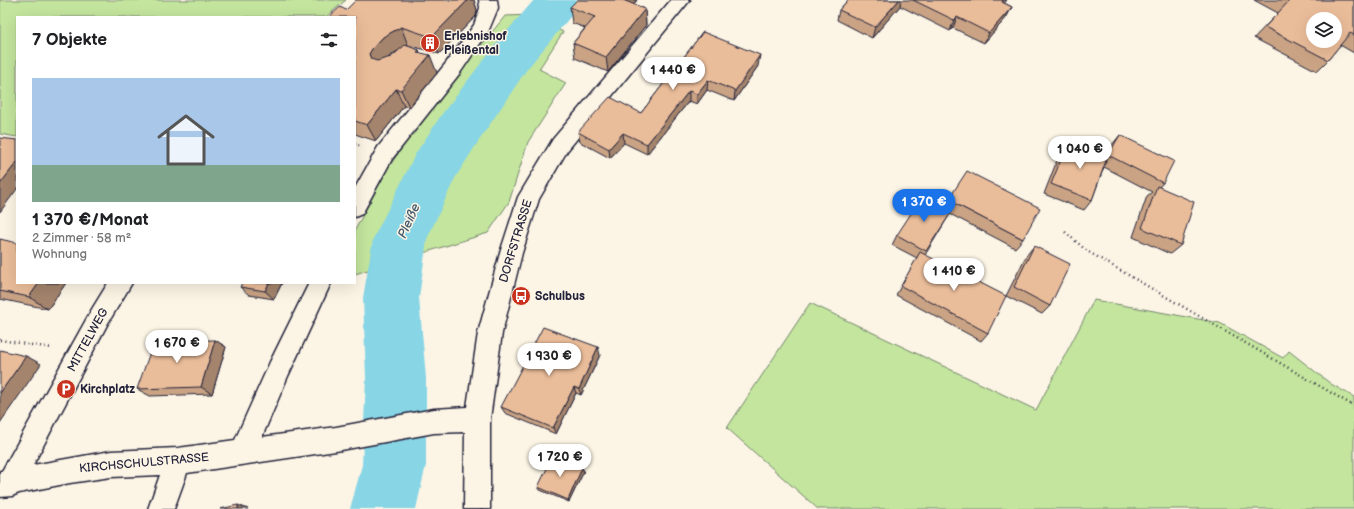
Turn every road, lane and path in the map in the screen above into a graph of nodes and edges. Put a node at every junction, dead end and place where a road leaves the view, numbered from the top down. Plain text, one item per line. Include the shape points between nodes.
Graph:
1 (488, 0) edge
2 (681, 0) edge
3 (356, 206) edge
4 (1065, 232) dead end
5 (120, 284) edge
6 (320, 284) edge
7 (0, 340) edge
8 (80, 353) junction
9 (1354, 406) edge
10 (478, 419) junction
11 (242, 453) junction
12 (178, 461) junction
13 (6, 483) edge
14 (161, 509) edge
15 (477, 509) edge

1 - 3 street via 489,8 482,27 445,65 385,153
2 - 10 street, DORFSTRASSE via 560,145 529,197 510,253 490,333
4 - 9 path via 1087,250
5 - 8 street, MITTELWEG
6 - 11 street
7 - 8 path
8 - 13 street, MITTELWEG via 13,475
10 - 11 street, KIRCHSCHULSTRASSE via 434,422
10 - 15 street, DORFSTRASSE
11 - 12 street, KIRCHSCHULSTRASSE
12 - 13 street, KIRCHSCHULSTRASSE via 111,464
12 - 14 street

